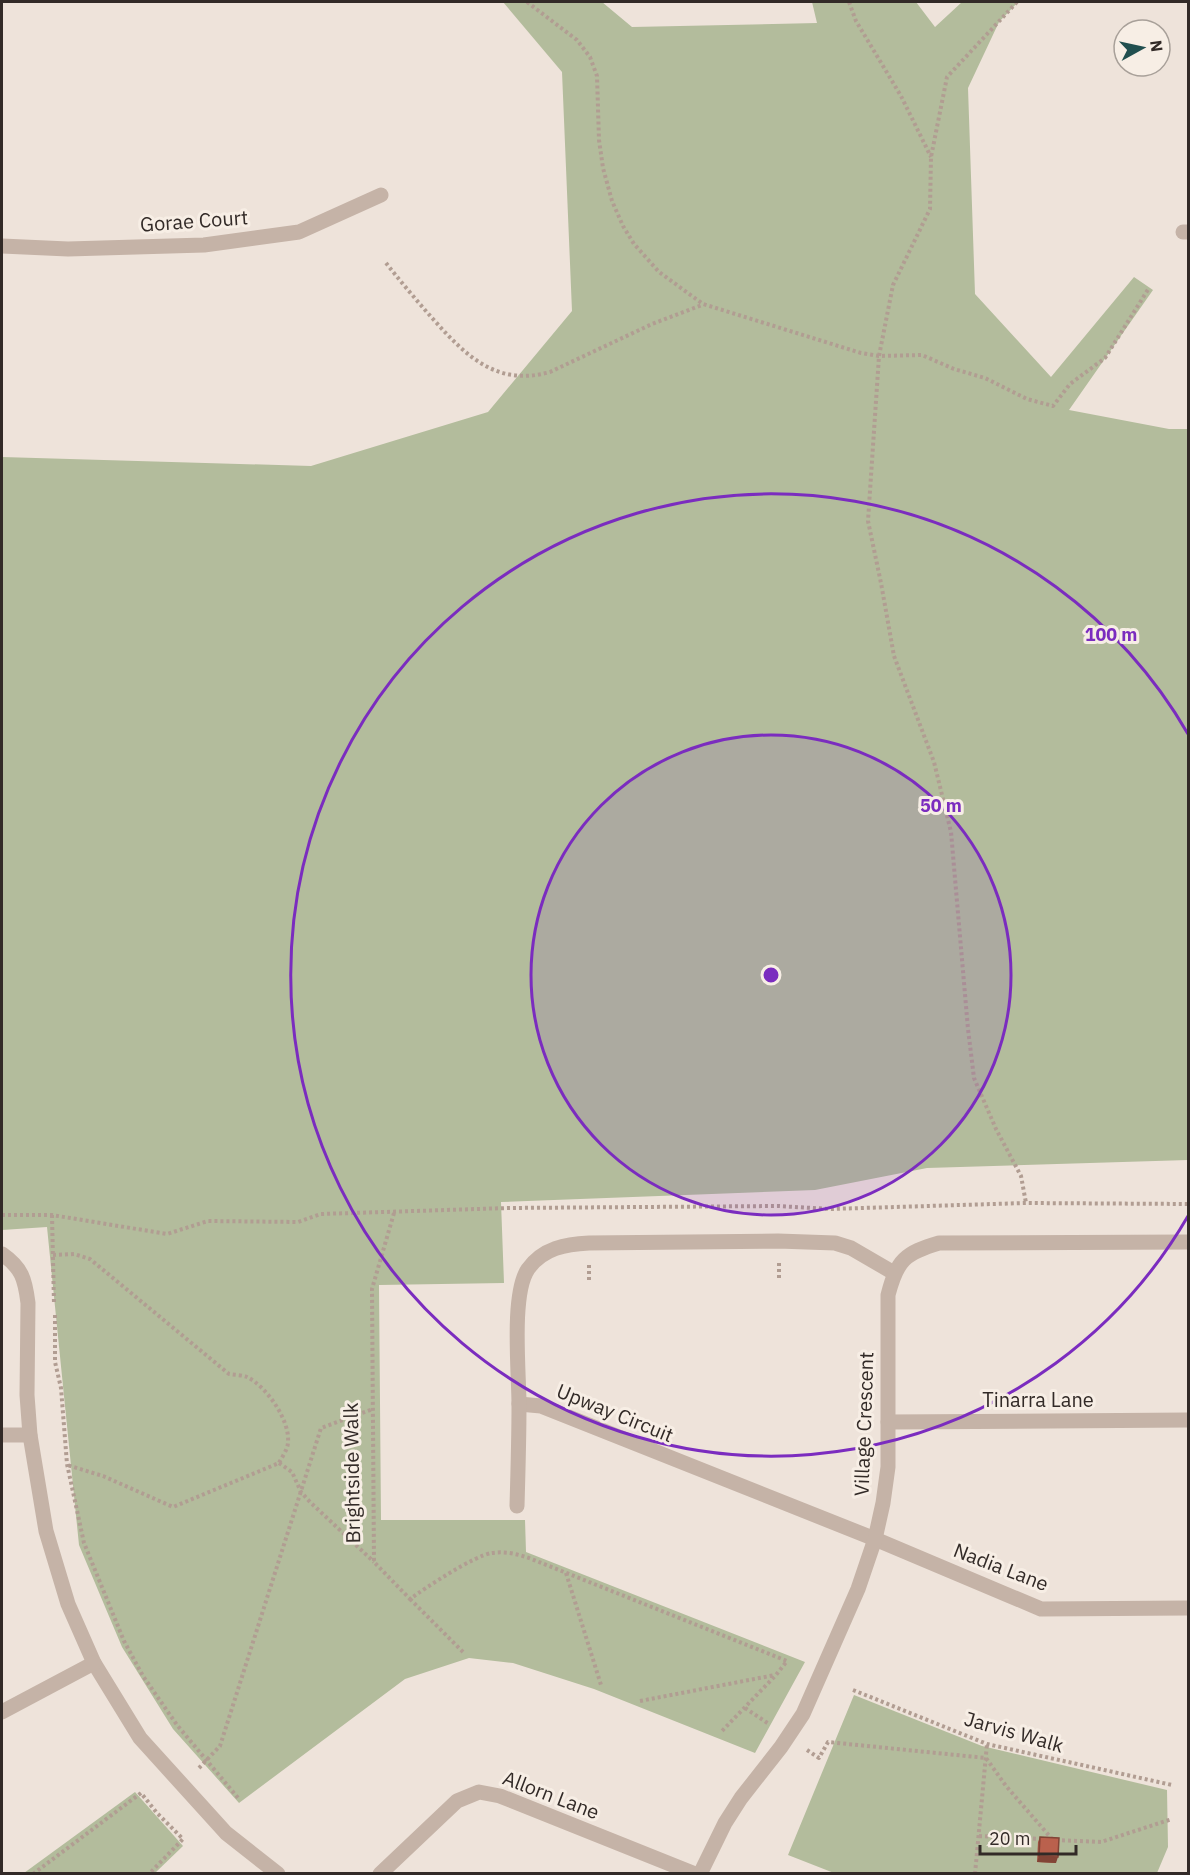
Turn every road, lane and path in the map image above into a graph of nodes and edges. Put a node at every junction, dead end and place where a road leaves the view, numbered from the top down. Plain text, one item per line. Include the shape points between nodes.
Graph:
1 (527, 2) edge
2 (849, 2) edge
3 (1017, 2) edge
4 (931, 157) junction
5 (381, 195) dead end
6 (2, 246) edge
7 (386, 263) dead end
8 (1149, 288) dead end
9 (703, 304) junction
10 (879, 356) junction
11 (1026, 1203) junction
12 (1188, 1204) edge
13 (394, 1213) junction
14 (2, 1215) edge
15 (52, 1215) junction
16 (1188, 1242) edge
17 (2, 1254) edge
18 (53, 1255) junction
19 (894, 1273) junction
20 (519, 1404) junction
21 (373, 1409) junction
22 (1188, 1420) edge
23 (888, 1422) junction
24 (2, 1435) edge
25 (30, 1435) junction
26 (279, 1463) junction
27 (67, 1464) junction
28 (301, 1492) junction
29 (517, 1506) dead end
30 (874, 1539) junction
31 (374, 1562) junction
32 (566, 1573) junction
33 (410, 1599) junction
34 (1188, 1608) edge
35 (464, 1652) dead end
36 (94, 1663) junction
37 (776, 1675) junction
38 (601, 1685) dead end
39 (853, 1690) dead end
40 (640, 1701) dead end
41 (745, 1708) junction
42 (2, 1712) edge
43 (721, 1732) dead end
44 (788, 1737) junction
45 (987, 1744) junction
46 (986, 1758) junction
47 (207, 1760) junction
48 (1172, 1785) dead end
49 (183, 1787) junction
50 (239, 1799) dead end
51 (1172, 1819) dead end
52 (979, 1836) junction
53 (1052, 1839) junction
54 (33, 1874) edge
55 (149, 1874) edge
56 (278, 1874) edge
57 (380, 1874) edge
58 (695, 1874) edge
59 (700, 1874) edge
60 (975, 1874) edge

1 - 9 path via 577,40 590,57 597,76 603,168 623,226 659,272
2 - 4 path
3 - 4 path via 947,77
4 - 10 path via 930,209 893,285
5 - 6 street, Gorae Court via 299,232 204,245 68,249
7 - 9 path via 456,345 489,369 508,375 538,376 550,372
8 - 10 path via 1105,358 1070,384 1053,406 922,355
9 - 10 path
10 - 11 path via 868,521 894,656 934,762 951,832 974,1078 1021,1176
11 - 12 path
11 - 13 path via 830,1209 508,1208
13 - 15 path via 321,1214 298,1222 208,1221 167,1234
13 - 21 path, Brightside Walk via 372,1289
14 - 15 path
15 - 18 path
16 - 19 street via 939,1242 903,1260
17 - 25 street via 18,1267 27,1290
18 - 26 path via 74,1254 90,1259 229,1374 245,1376 261,1386 288,1428 289,1444
18 - 27 path via 55,1362
19 - 20 street via 835,1243 569,1244 551,1249 527,1270 521,1286
19 - 23 street, Village Crescent via 888,1295
20 - 29 street
20 - 30 street, Upway Circuit via 541,1406
21 - 28 path via 321,1428
21 - 31 path, Brightside Walk
22 - 23 street, Tinarra Lane
23 - 30 street, Village Crescent via 888,1467
24 - 25 street
25 - 36 street via 46,1531 68,1604
26 - 27 path via 173,1507
26 - 28 path via 292,1472
27 - 47 path via 84,1544 124,1641 177,1725
28 - 31 path
28 - 47 path via 220,1746
30 - 34 street, Nadia Lane via 1041,1609
30 - 44 street, Village Crescent via 858,1589 819,1681
31 - 33 path, Brightside Walk
32 - 33 path via 512,1553 491,1553
32 - 37 path via 787,1661
32 - 38 path
33 - 35 path, Brightside Walk
36 - 42 street
36 - 49 street via 140,1738
37 - 40 path
37 - 41 path
39 - 45 path, Jarvis Walk
41 - 43 path
41 - 44 path
44 - 46 path via 819,1758 828,1742
44 - 59 street, Village Crescent via 730,1815
45 - 46 path
45 - 48 path, Jarvis Walk
46 - 52 path
46 - 53 path
47 - 49 path
47 - 50 path
49 - 56 street via 226,1833
51 - 53 path via 1101,1842
52 - 53 path
52 - 60 path
54 - 55 path via 141,1792 183,1839
57 - 58 street, Allorn Lane via 457,1801 479,1792 500,1796

